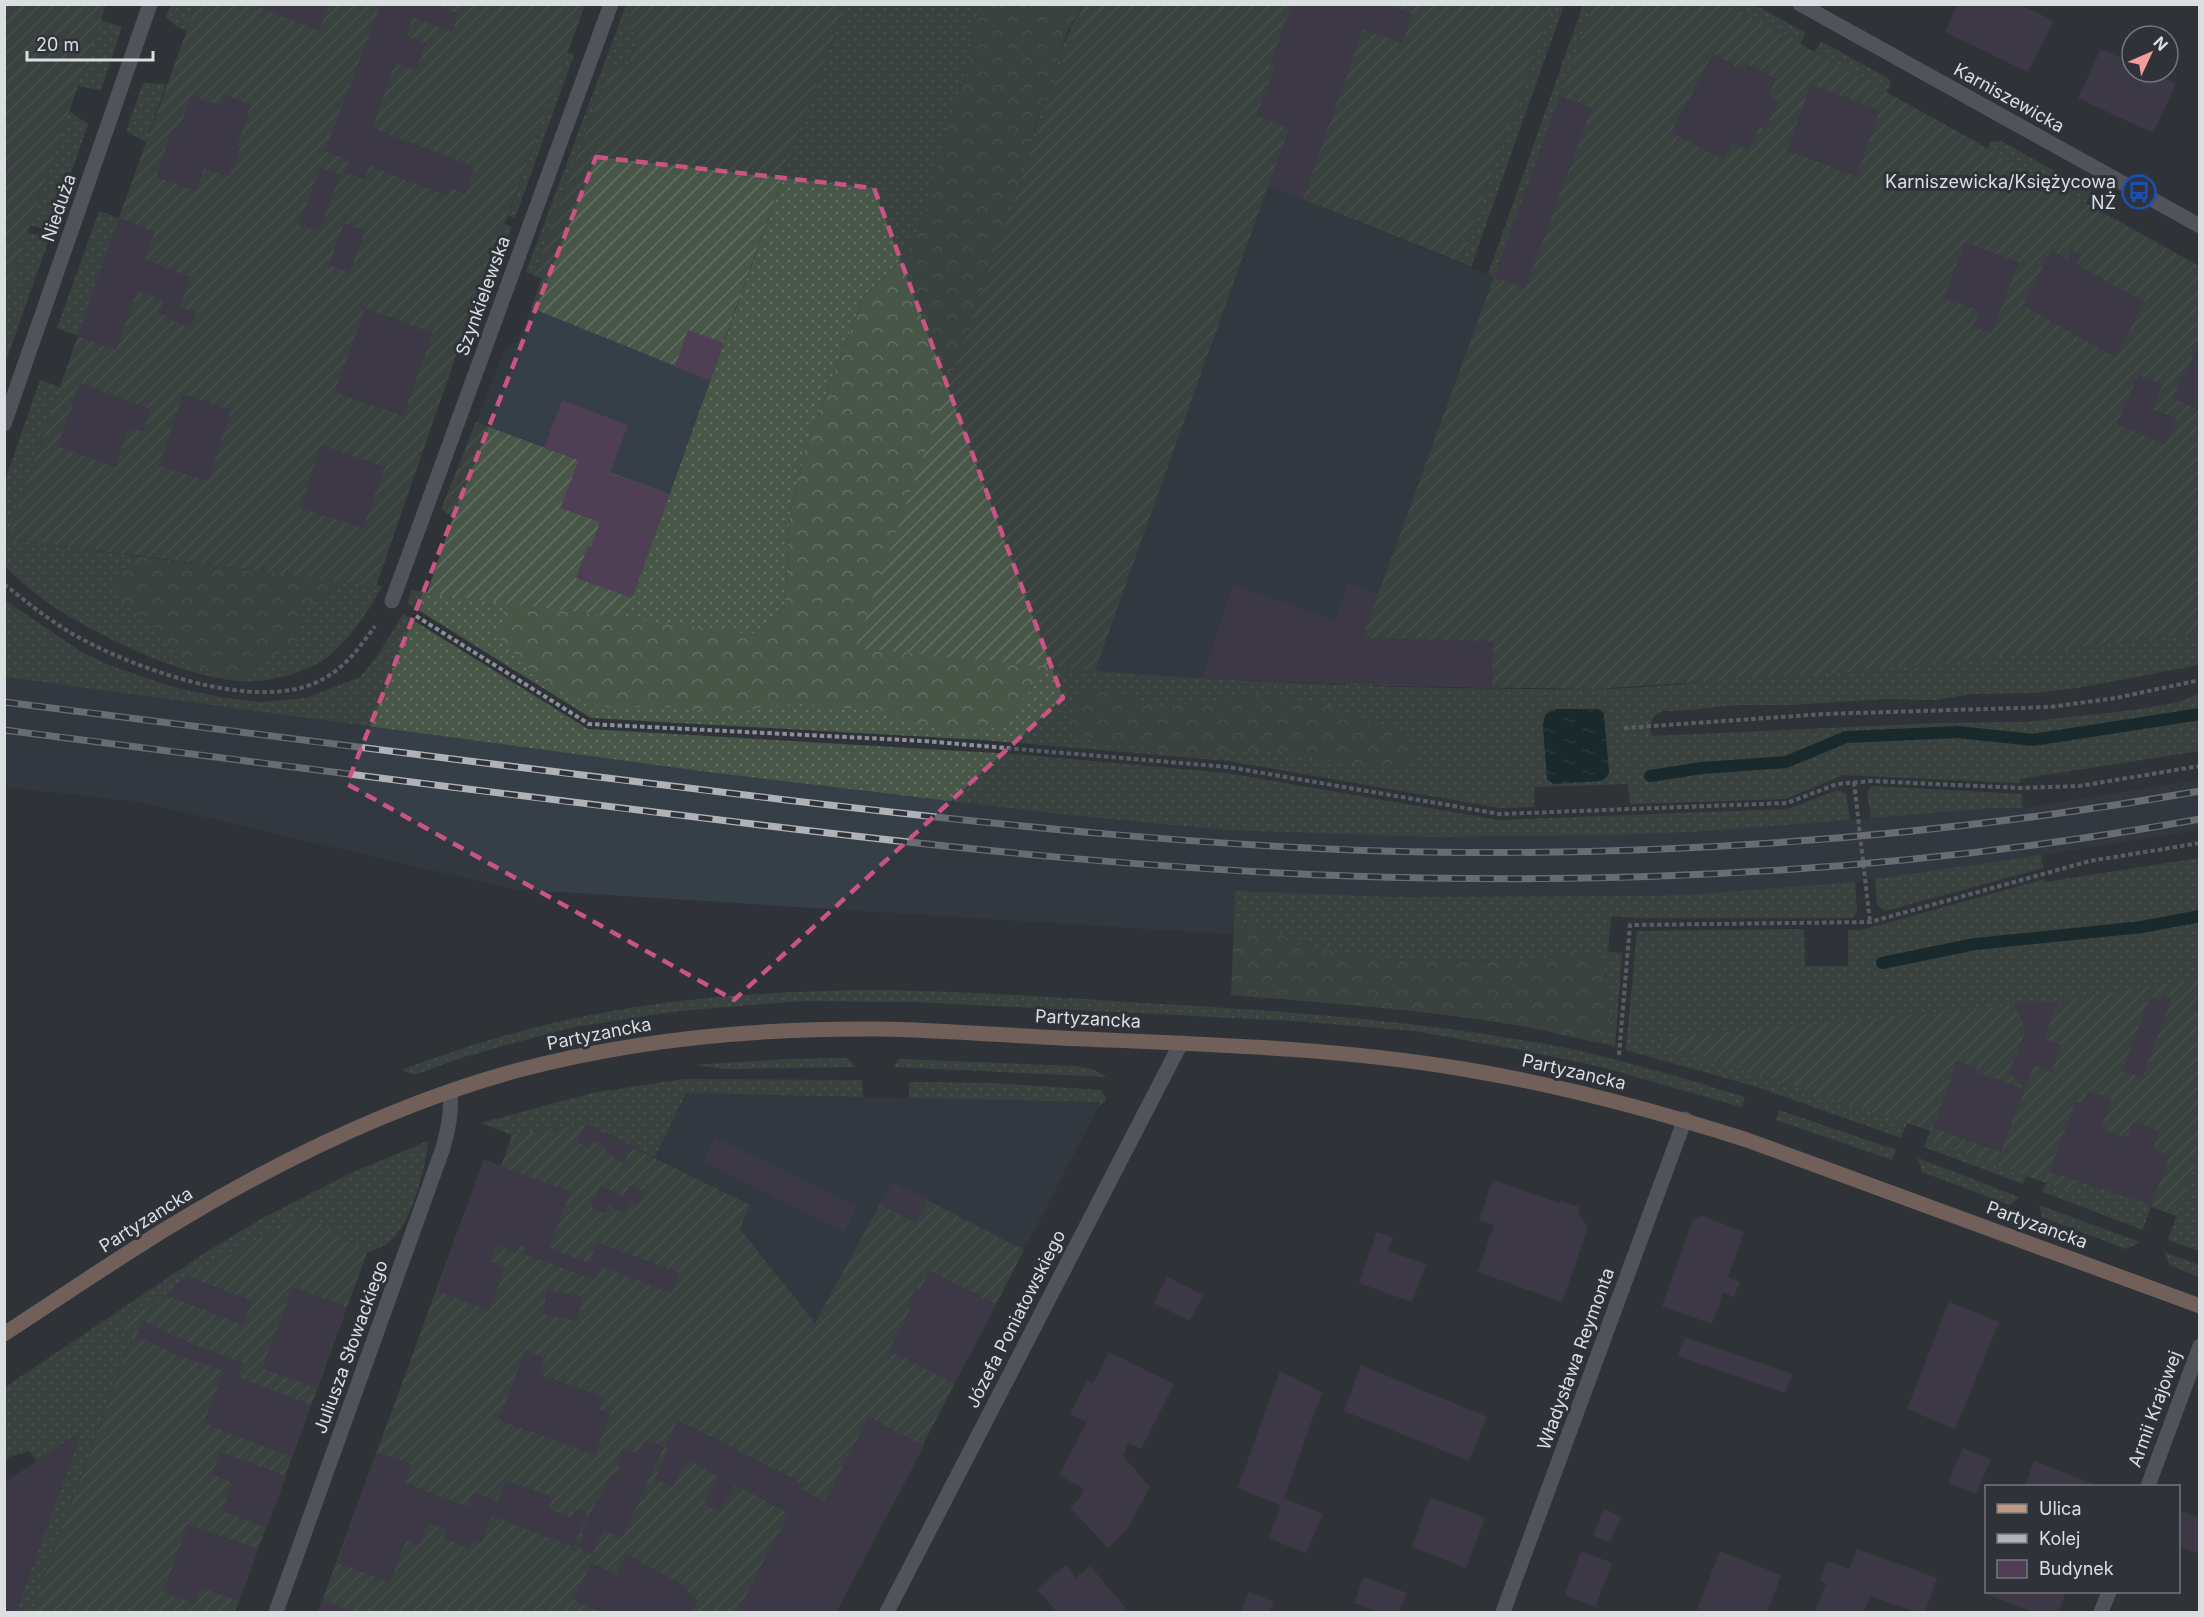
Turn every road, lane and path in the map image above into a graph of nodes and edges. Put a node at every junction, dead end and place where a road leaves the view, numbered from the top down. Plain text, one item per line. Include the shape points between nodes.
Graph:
1 (150, 4) edge
2 (611, 4) edge
3 (1800, 4) edge
4 (2199, 226) edge
5 (4, 424) edge
6 (4, 584) edge
7 (392, 601) junction
8 (2199, 680) edge
9 (1624, 728) dead end
10 (2199, 766) edge
11 (1854, 782) junction
12 (2199, 843) edge
13 (1870, 922) junction
14 (1180, 1043) junction
15 (1619, 1055) dead end
16 (450, 1092) junction
17 (1685, 1119) junction
18 (2199, 1306) edge
19 (4, 1334) edge
20 (2199, 1346) edge
21 (2148, 1485) edge
22 (2109, 1593) edge
23 (276, 1612) edge
24 (886, 1612) edge
25 (1503, 1612) edge
26 (2101, 1612) edge

1 - 5 street, Nieduża
2 - 7 street, Szynkielewska
3 - 4 street, Karniszewicka
6 - 7 path via 55,623 95,645 130,661 238,692 294,690 320,681 354,654
7 - 11 path via 589,724 924,741 1228,767 1500,814 1787,803 1837,784
8 - 9 path via 2050,707 1824,714
10 - 11 path via 2079,786 2021,788
11 - 13 path
12 - 13 path via 2090,861
13 - 15 path via 1630,925
14 - 16 main road, Partyzancka via 879,1029 728,1034 590,1053
14 - 17 main road, Partyzancka via 1339,1054 1459,1068
14 - 24 street, Józefa Poniatowskiego
16 - 19 main road, Partyzancka via 376,1120 253,1179 172,1225
16 - 23 street, Juliusza Słowackiego via 449,1126 443,1148
17 - 18 main road, Partyzancka via 1837,1171
17 - 25 street, Władysława Reymonta
20 - 21 street, Armii Krajowej
22 - 26 street

